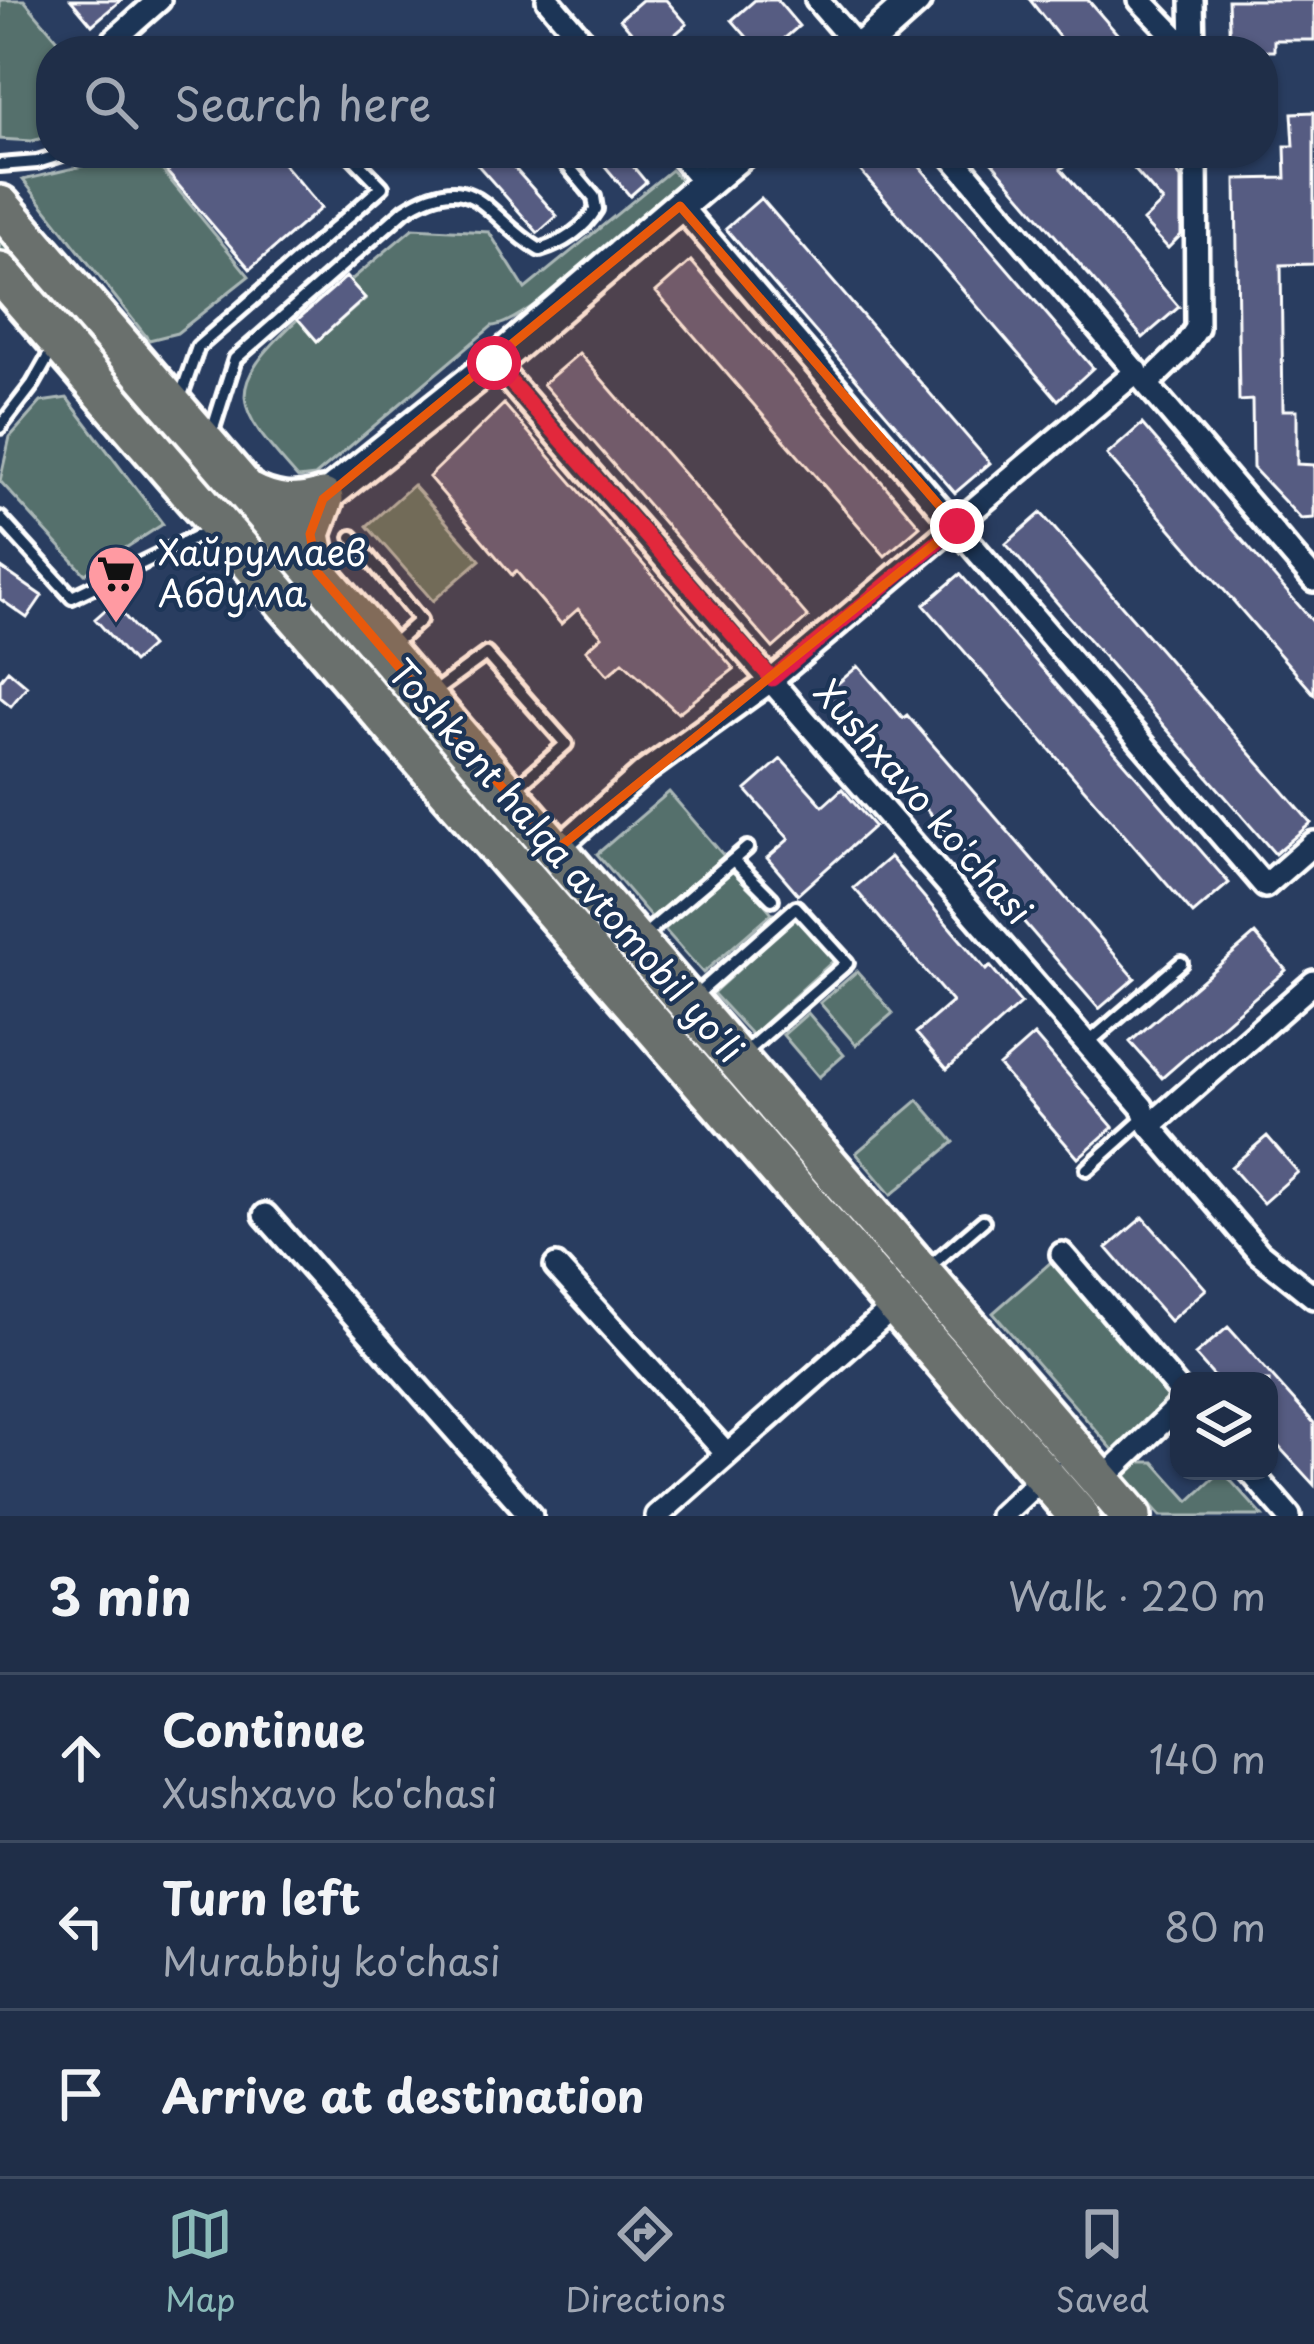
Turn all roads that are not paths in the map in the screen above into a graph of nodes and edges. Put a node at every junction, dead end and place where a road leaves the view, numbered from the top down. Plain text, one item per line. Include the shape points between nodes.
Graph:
1 (159, 0) edge
2 (548, 0) edge
3 (817, 0) edge
4 (915, 0) edge
5 (1140, 0) edge
6 (1192, 0) edge
7 (118, 36) edge
8 (579, 36) edge
9 (847, 36) edge
10 (875, 36) edge
11 (1176, 36) edge
12 (1191, 36) edge
13 (36, 162) edge
14 (0, 165) edge
15 (364, 168) edge
16 (570, 168) edge
17 (692, 168) edge
18 (724, 168) edge
19 (962, 168) edge
20 (1196, 168) edge
21 (705, 184) junction
22 (0, 206) edge
23 (680, 206) junction
24 (0, 273) edge
25 (58, 339) junction
26 (494, 363) junction
27 (1143, 377) junction
28 (176, 410) junction
29 (0, 427) edge
30 (208, 446) junction
31 (247, 491) junction
32 (323, 499) junction
33 (0, 518) edge
34 (221, 525) junction
35 (957, 526) junction
36 (352, 537) dead end
37 (317, 572) junction
38 (1314, 580) edge
39 (385, 652) junction
40 (772, 679) junction
41 (425, 698) junction
42 (508, 795) junction
43 (1314, 843) edge
44 (747, 848) dead end
45 (733, 860) junction
46 (566, 861) junction
47 (544, 898) junction
48 (772, 899) dead end
49 (636, 942) junction
50 (1181, 963) dead end
51 (1314, 982) edge
52 (688, 1003) junction
53 (1087, 1044) junction
54 (737, 1060) junction
55 (1147, 1122) junction
56 (1087, 1169) dead end
57 (265, 1215) dead end
58 (983, 1221) dead end
59 (1062, 1253) dead end
60 (556, 1266) dead end
61 (922, 1274) junction
62 (1314, 1297) edge
63 (894, 1307) junction
64 (1170, 1379) edge
65 (1170, 1415) edge
66 (1075, 1450) junction
67 (727, 1454) junction
68 (1044, 1475) junction
69 (1258, 1480) edge
70 (1101, 1481) junction
71 (531, 1516) edge
72 (657, 1516) edge
73 (1001, 1516) edge
74 (1079, 1516) edge
75 (1131, 1516) edge
76 (1289, 1516) edge

1 - 7 street
2 - 8 street
3 - 9 street
4 - 10 street
5 - 11 street
6 - 12 street
13 - 14 lane
15 - 28 lane via 382,187 198,347
16 - 30 lane via 596,208 559,244 541,250 464,192 435,191 405,210 235,358
17 - 21 street
18 - 21 street
19 - 27 street
20 - 27 street via 1196,328 1183,349
21 - 23 street
22 - 28 highway, Toshkent halqa avtomobil yo'li
23 - 26 street
23 - 35 street
24 - 25 highway, Toshkent halqa avtomobil yo'li
25 - 29 lane
25 - 34 highway, Toshkent halqa avtomobil yo'li
26 - 32 street
26 - 40 street, Xushxavo ko'chasi
27 - 35 street
27 - 38 street
28 - 30 highway, Toshkent halqa avtomobil yo'li
30 - 31 highway, Toshkent halqa avtomobil yo'li
31 - 32 highway via 285,506
31 - 37 highway, Toshkent halqa avtomobil yo'li
32 - 37 highway via 310,534
33 - 34 lane via 71,597
34 - 47 highway, Toshkent halqa avtomobil yo'li
35 - 40 street
35 - 43 street via 1265,886
36 - 39 lane via 420,620
37 - 39 highway, Toshkent halqa avtomobil yo'li
39 - 41 highway, Toshkent halqa avtomobil yo'li
40 - 46 street via 644,772
40 - 53 street, Xushxavo ko'chasi
41 - 42 highway, Toshkent halqa avtomobil yo'li
41 - 42 lane via 486,654 553,729 566,745
42 - 46 highway, Toshkent halqa avtomobil yo'li
44 - 45 lane
45 - 48 lane
45 - 49 lane
46 - 47 highway
46 - 49 highway, Toshkent halqa avtomobil yo'li
47 - 63 highway, Toshkent halqa avtomobil yo'li
49 - 52 highway, Toshkent halqa avtomobil yo'li
50 - 53 lane
51 - 55 street
52 - 54 highway, Toshkent halqa avtomobil yo'li
52 - 54 lane via 796,907 847,963
53 - 55 street, Xushxavo ko'chasi
54 - 61 highway, Toshkent halqa avtomobil yo'li
55 - 56 lane
55 - 62 street, Xushxavo ko'chasi via 1259,1253
57 - 71 street
58 - 61 lane
59 - 64 street
60 - 67 street
61 - 66 highway, Toshkent halqa avtomobil yo'li
63 - 67 street
63 - 68 highway, Toshkent halqa avtomobil yo'li
65 - 70 street
66 - 68 street
66 - 70 highway, Toshkent halqa avtomobil yo'li
67 - 72 street
68 - 73 street
68 - 74 highway, Toshkent halqa avtomobil yo'li
69 - 76 street
70 - 75 highway, Toshkent halqa avtomobil yo'li

